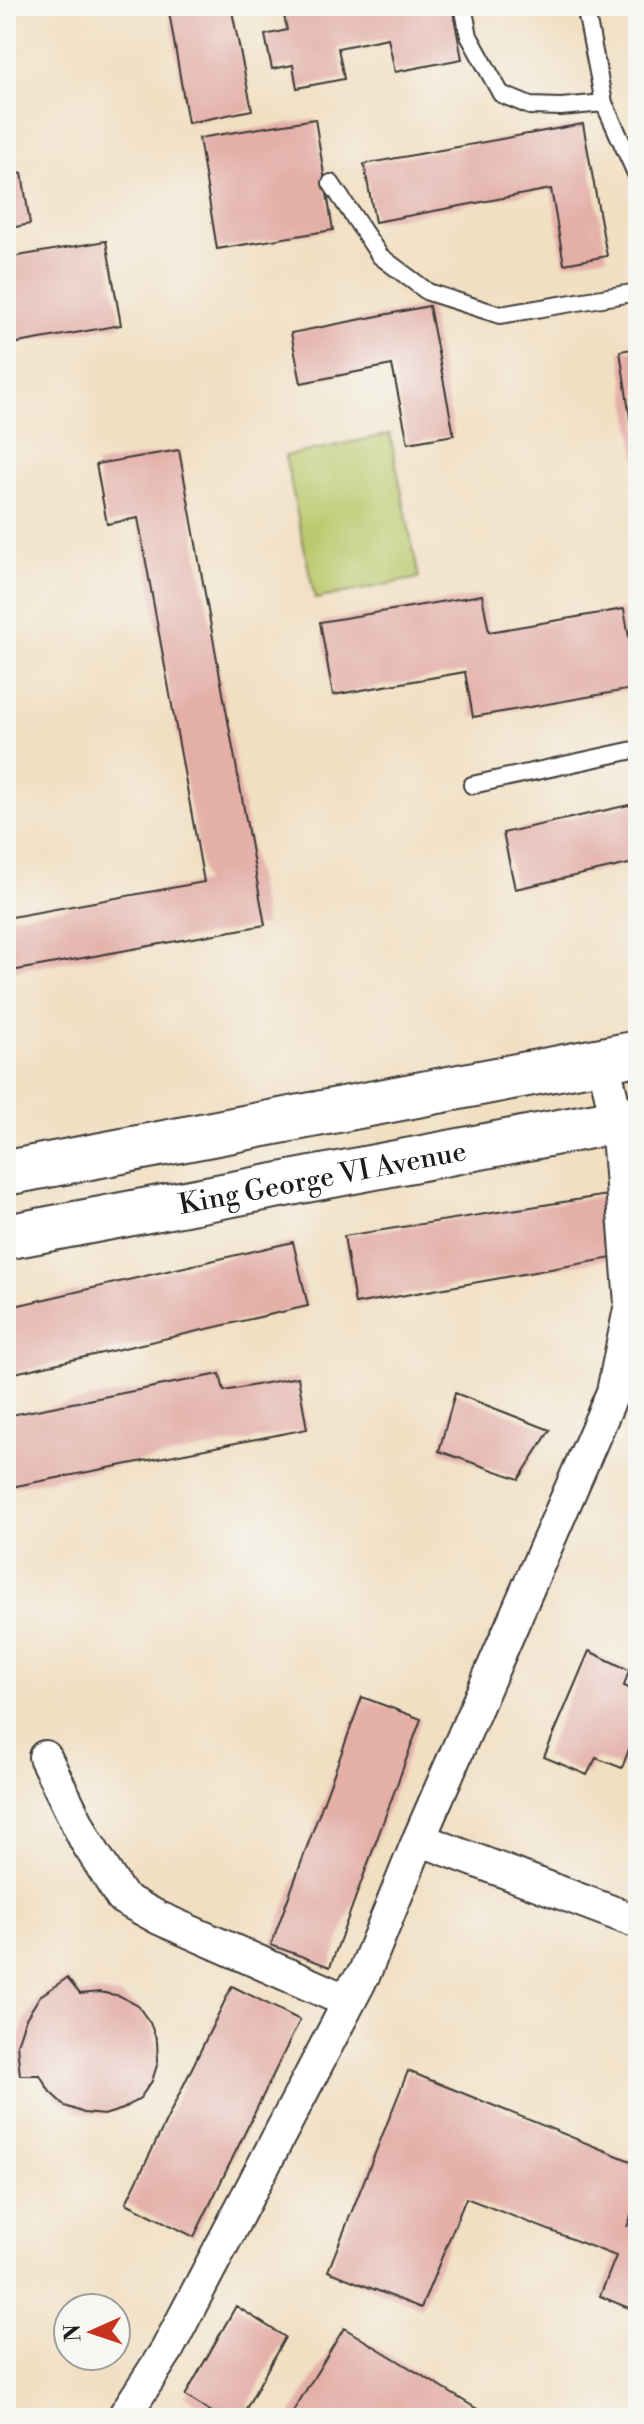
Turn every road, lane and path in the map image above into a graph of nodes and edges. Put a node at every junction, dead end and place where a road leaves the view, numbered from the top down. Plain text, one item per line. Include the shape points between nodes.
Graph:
1 (463, 6) edge
2 (585, 6) edge
3 (604, 103) junction
4 (638, 178) edge
5 (331, 183) dead end
6 (638, 292) edge
7 (638, 749) edge
8 (472, 785) dead end
9 (620, 1057) edge
10 (628, 1119) edge
11 (6, 1173) edge
12 (6, 1237) edge
13 (45, 1757) dead end
14 (419, 1839) junction
15 (638, 1922) edge
16 (364, 1974) junction
17 (123, 2418) edge

1 - 3 lane via 469,36 501,94 530,106
2 - 3 lane
3 - 4 lane
5 - 6 lane via 380,256 428,292 500,315
7 - 8 lane
9 - 10 street
9 - 11 main road
10 - 12 main road, King George VI Avenue
10 - 14 street via 631,1304 613,1392
13 - 16 street via 86,1841 122,1898 338,1997 350,1992
14 - 15 street
14 - 16 street
16 - 17 street via 167,2350

